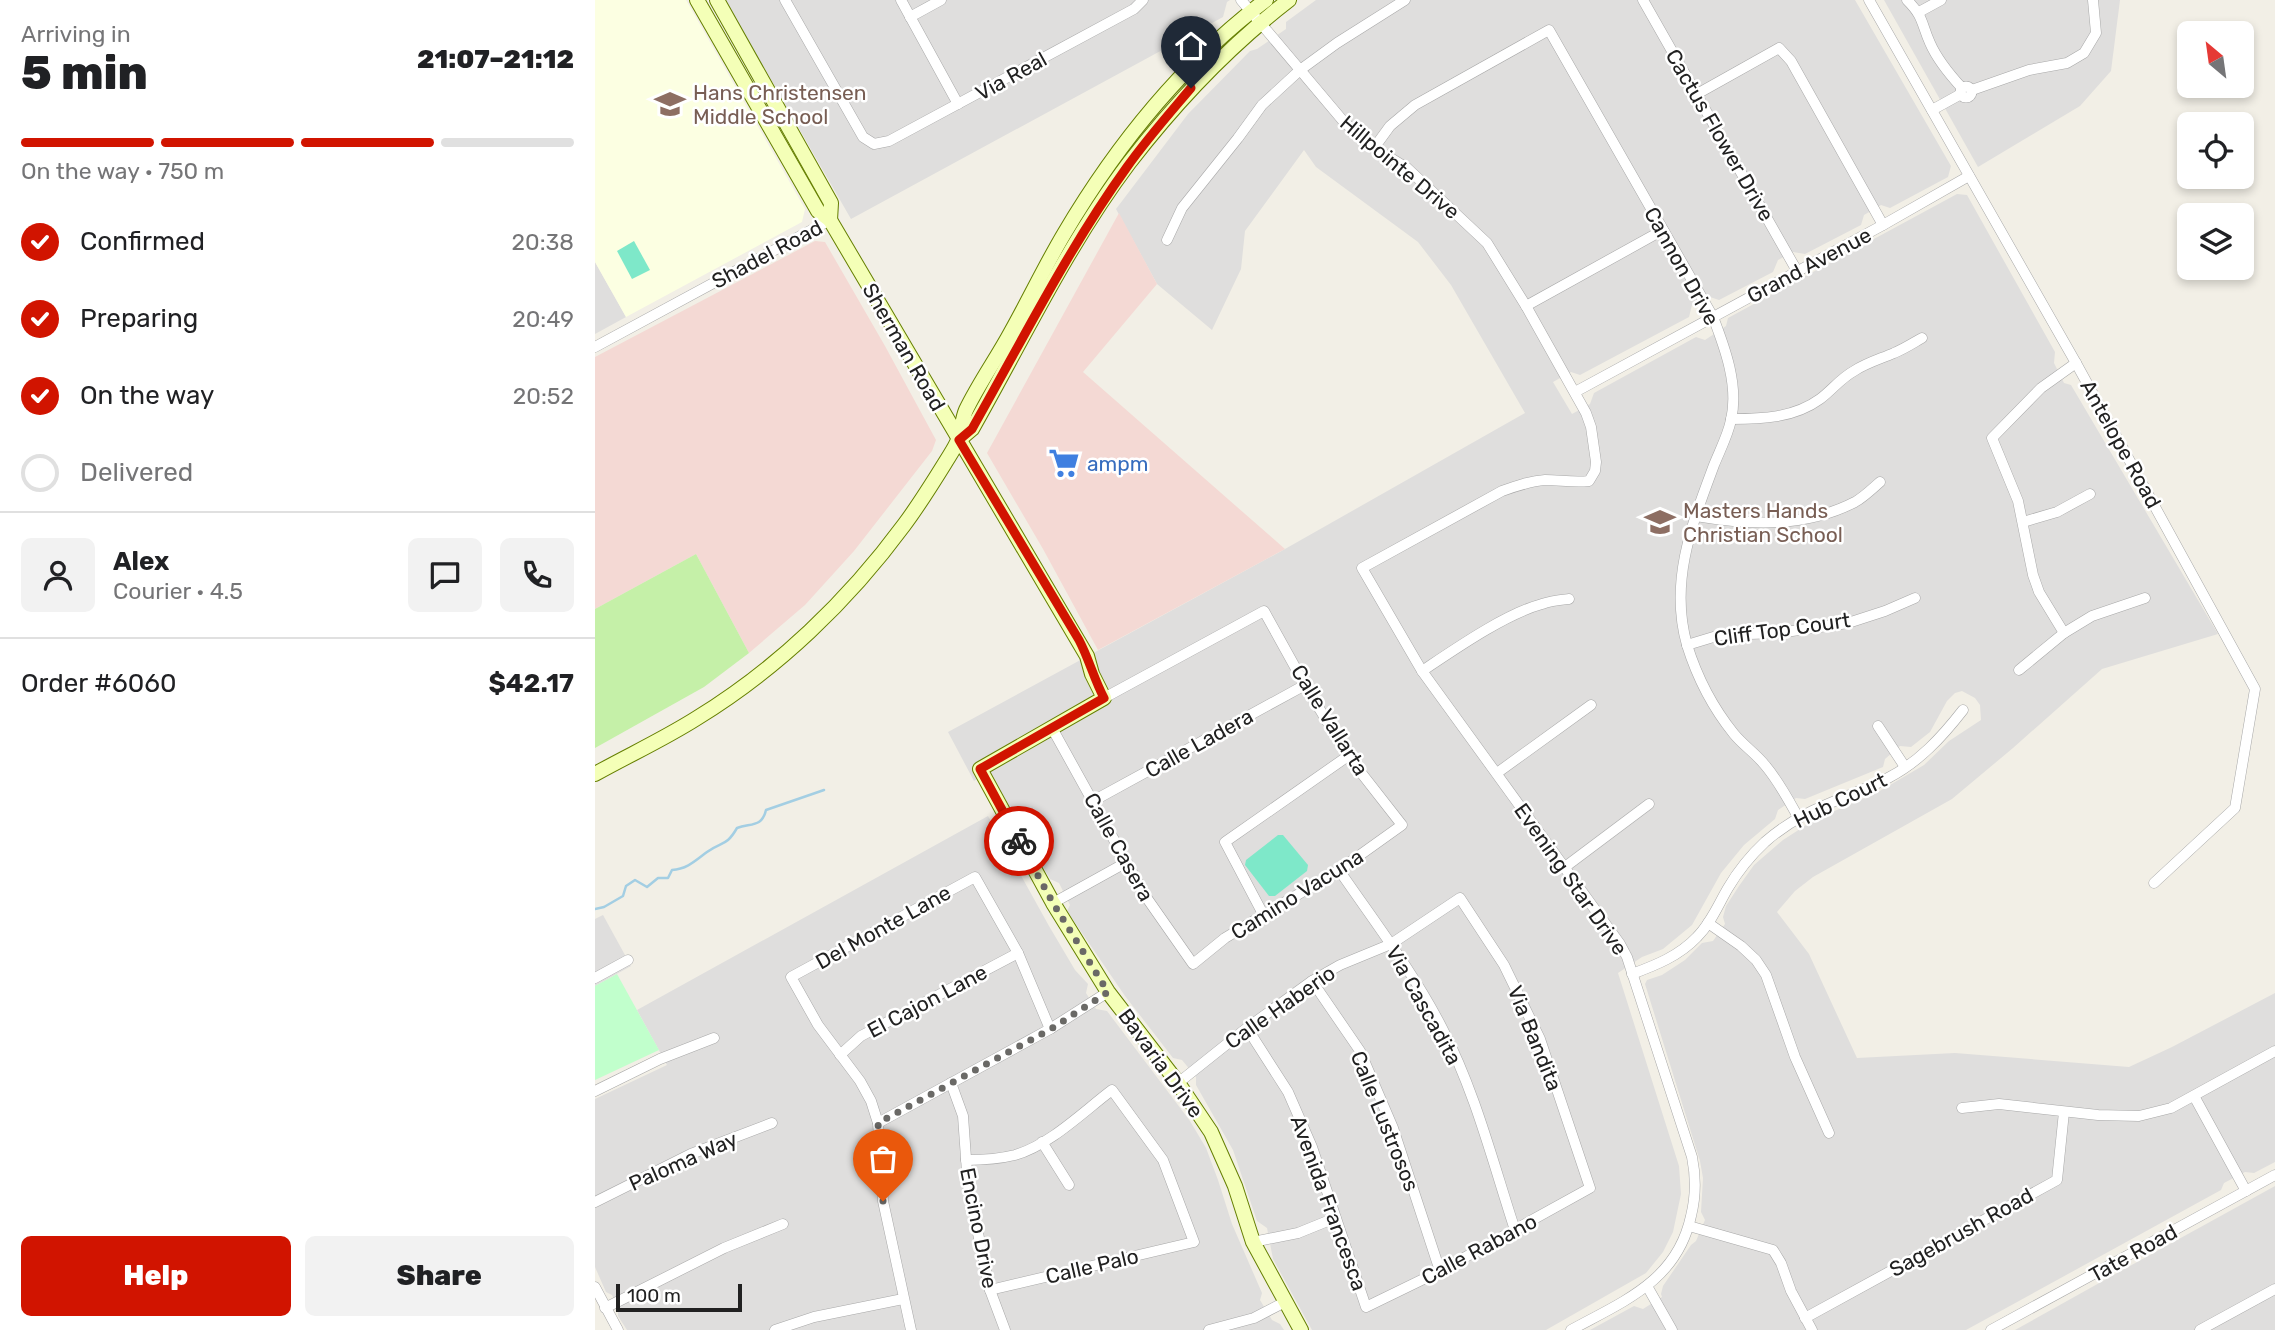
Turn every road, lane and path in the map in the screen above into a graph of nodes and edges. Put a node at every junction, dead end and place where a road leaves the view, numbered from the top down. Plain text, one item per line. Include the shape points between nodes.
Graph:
1 (697, 0) edge
2 (717, 0) edge
3 (785, 0) edge
4 (901, 0) edge
5 (941, 0) edge
6 (1143, 0) edge
7 (1241, 0) edge
8 (1266, 0) edge
9 (1289, 0) edge
10 (1405, 0) edge
11 (1643, 0) edge
12 (1869, 0) edge
13 (1907, 0) edge
14 (1941, 0) edge
15 (2093, 0) edge
16 (1919, 12) junction
17 (910, 17) junction
18 (1256, 18) junction
19 (1300, 70) junction
20 (1965, 91) junction
21 (1697, 94) junction
22 (958, 104) junction
23 (1932, 110) junction
24 (1137, 129) junction
25 (1374, 148) junction
26 (1969, 176) junction
27 (830, 220) junction
28 (1090, 222) junction
29 (1883, 225) junction
30 (1663, 230) junction
31 (1167, 240) dead end
32 (1797, 271) junction
33 (1526, 306) junction
34 (1713, 317) junction
35 (1922, 338) dead end
36 (595, 347) edge
37 (2076, 363) junction
38 (1575, 392) junction
39 (1731, 419) junction
40 (959, 440) junction
41 (1881, 481) dead end
42 (2090, 494) dead end
43 (1696, 516) junction
44 (2023, 522) junction
45 (1362, 568) joint
46 (1915, 598) dead end
47 (2145, 598) dead end
48 (1569, 599) dead end
49 (2064, 633) junction
50 (1687, 645) junction
51 (2019, 670) dead end
52 (1423, 671) junction
53 (1305, 685) junction
54 (1104, 698) junction
55 (1591, 705) dead end
56 (1963, 710) dead end
57 (1878, 726) dead end
58 (1052, 727) junction
59 (1349, 756) junction
60 (1905, 767) junction
61 (1497, 773) junction
62 (595, 774) edge
63 (1093, 801) junction
64 (1649, 804) dead end
65 (1798, 817) junction
66 (1402, 825) joint
67 (1127, 862) junction
68 (1565, 867) junction
69 (1339, 870) junction
70 (2154, 883) dead end
71 (1460, 898) joint
72 (1053, 903) junction
73 (1264, 916) junction
74 (1709, 923) junction
75 (1391, 944) junction
76 (1018, 953) junction
77 (628, 960) dead end
78 (1193, 964) joint
79 (1632, 974) junction
80 (595, 978) edge
81 (1312, 981) junction
82 (1108, 992) junction
83 (1247, 1028) junction
84 (1051, 1029) junction
85 (714, 1038) dead end
86 (2275, 1051) edge
87 (840, 1055) junction
88 (951, 1083) junction
89 (1178, 1083) junction
90 (595, 1091) edge
91 (2193, 1096) junction
92 (1962, 1108) dead end
93 (2064, 1112) junction
94 (772, 1123) dead end
95 (878, 1123) junction
96 (1829, 1133) dead end
97 (1042, 1143) junction
98 (965, 1160) junction
99 (2275, 1175) edge
100 (1069, 1185) dead end
101 (1590, 1188) joint
102 (2246, 1191) junction
103 (595, 1202) edge
104 (1335, 1218) junction
105 (783, 1224) dead end
106 (1689, 1226) junction
107 (1515, 1230) junction
108 (1253, 1242) junction
109 (1440, 1271) junction
110 (595, 1286) edge
111 (1647, 1286) junction
112 (2275, 1289) edge
113 (990, 1290) junction
114 (903, 1299) junction
115 (1286, 1302) junction
116 (1366, 1307) joint
117 (605, 1308) junction
118 (1805, 1318) junction
119 (618, 1330) edge
120 (775, 1330) edge
121 (911, 1330) edge
122 (1005, 1330) edge
123 (1209, 1330) edge
124 (1301, 1330) edge
125 (1570, 1330) edge
126 (1671, 1330) edge
127 (1812, 1330) edge
128 (1991, 1330) edge
129 (2200, 1330) edge

1 - 27 street, Sherman Road via 818,211
2 - 27 street, Shadel Road via 831,203
3 - 22 street, Via Real via 863,137 874,144 889,141
4 - 17 street
5 - 17 street
6 - 22 street, Via Real
7 - 18 street, Hillpointe Drive
8 - 18 street
9 - 18 street
10 - 19 street
11 - 21 street, Cactus Flower Drive
12 - 23 street, Antelope Road
13 - 16 street
14 - 16 street
15 - 20 street via 2096,33 2084,53 2067,64 2029,70
16 - 20 street via 1931,46
17 - 22 street
18 - 19 street, Hillpointe Drive
18 - 24 street via 1193,65
18 - 28 street via 1128,165
19 - 25 street, Hillpointe Drive via 1344,122
19 - 31 street via 1262,105 1216,163 1182,208
20 - 23 street
21 - 29 street via 1779,48 1791,61
21 - 32 street, Cactus Flower Drive
23 - 26 street, Antelope Road
24 - 28 street via 1130,151 1090,209
24 - 40 street via 1057,245 965,412
25 - 30 street, Cannon Drive via 1390,126 1415,105 1549,30
25 - 33 street, Hillpointe Drive via 1407,168 1487,243
26 - 29 street, Grand Avenue
26 - 37 street, Antelope Road
27 - 36 street, Shadel Road
27 - 40 street, Sherman Road
28 - 40 street via 972,429
29 - 32 street, Grand Avenue
30 - 33 street
30 - 34 street, Cannon Drive
32 - 34 street, Grand Avenue
33 - 38 street, Hillpointe Drive
34 - 38 street, Grand Avenue
34 - 39 street, Cannon Drive via 1730,371
35 - 39 street via 1851,372 1800,410 1769,418
37 - 44 street via 2041,388 1992,438
37 - 70 street, Antelope Road via 2255,689 2235,808
38 - 45 street, Hillpointe Drive via 1591,427 1596,462 1589,481 1543,480 1502,491
39 - 43 street, Cannon Drive
40 - 54 street, Sherman Road via 1079,640
40 - 62 street via 882,554 832,610 730,697
41 - 43 street via 1858,501 1807,518 1750,523
42 - 44 street via 2057,512
43 - 50 street, Cannon Drive via 1687,541 1680,594
44 - 49 street via 2039,592
45 - 52 street, Evening Star Drive
46 - 50 street, Cliff Top Court via 1848,623 1720,635
47 - 49 street via 2106,610
48 - 52 street via 1521,612
49 - 51 street
50 - 65 street, Cannon Drive via 1715,708 1764,764
52 - 61 street, Evening Star Drive
53 - 54 street, Calle Vallarta via 1264,611
53 - 59 street, Calle Vallarta
53 - 63 street, Calle Ladera
54 - 58 street
55 - 61 street
56 - 60 street, Hub Court via 1945,734
57 - 60 street
58 - 63 street, Calle Casera
58 - 72 street, Bavaria Drive via 980,769
59 - 66 street, Calle Vallarta
59 - 73 street via 1225,842
60 - 65 street, Hub Court
61 - 68 street, Evening Star Drive
63 - 67 street, Calle Casera
64 - 68 street
65 - 74 street, Hub Court via 1742,867
66 - 69 street, Camino Vacuna
67 - 72 street
67 - 78 street, Calle Casera
68 - 79 street, Evening Star Drive via 1616,937
69 - 73 street, Camino Vacuna
69 - 75 street, Via Cascadita
71 - 75 street, Calle Haberio
71 - 101 street, Via Bandita via 1504,965 1540,1039
72 - 82 street, Bavaria Drive
73 - 78 street, Camino Vacuna via 1225,938
74 - 79 street, Hub Court via 1683,949
74 - 96 street via 1741,946 1766,975
75 - 81 street, Calle Haberio
75 - 107 street, Via Cascadita via 1442,1027 1465,1079
76 - 84 street
76 - 87 street, El Cajon Lane via 861,1036
76 - 87 street, Del Monte Lane via 975,877 791,977
77 - 80 street
79 - 106 street, Evening Star Drive via 1692,1157 1696,1189
81 - 83 street, Calle Haberio
81 - 109 street, Calle Lustrosos via 1360,1051 1393,1128
82 - 84 street
82 - 89 street, Bavaria Drive
83 - 89 street, Calle Haberio
83 - 104 street, Avenida Francesca via 1288,1092
84 - 88 street
85 - 90 street
86 - 91 street
87 - 95 street via 860,1081
88 - 95 street
88 - 98 street, Encino Drive via 963,1116
89 - 108 street, Bavaria Drive via 1211,1132
91 - 93 street via 2172,1108 2139,1116
91 - 102 street
92 - 93 street via 1999,1104
93 - 118 street, Sagebrush Road via 2057,1180
94 - 103 street, Paloma Way via 691,1154
95 - 114 street via 883,1201
97 - 98 street via 992,1160
97 - 100 street
97 - 113 street, Calle Palo via 1112,1090 1163,1160 1194,1242
98 - 113 street, Encino Drive
99 - 102 street, Tate Road
101 - 107 street, Calle Rabano
102 - 128 street, Tate Road
104 - 108 street via 1298,1233
104 - 116 street, Avenida Francesca
105 - 117 street
106 - 111 street, Evening Star Drive via 1675,1257
106 - 118 street via 1773,1250
107 - 109 street, Calle Rabano
108 - 115 street, Bavaria Drive
109 - 116 street, Calle Rabano
110 - 117 street
111 - 125 street, Evening Star Drive
111 - 126 street
112 - 129 street
113 - 122 street, Encino Drive
114 - 120 street
114 - 121 street
115 - 123 street via 1254,1318
115 - 124 street, Bavaria Drive
117 - 119 street
118 - 127 street

